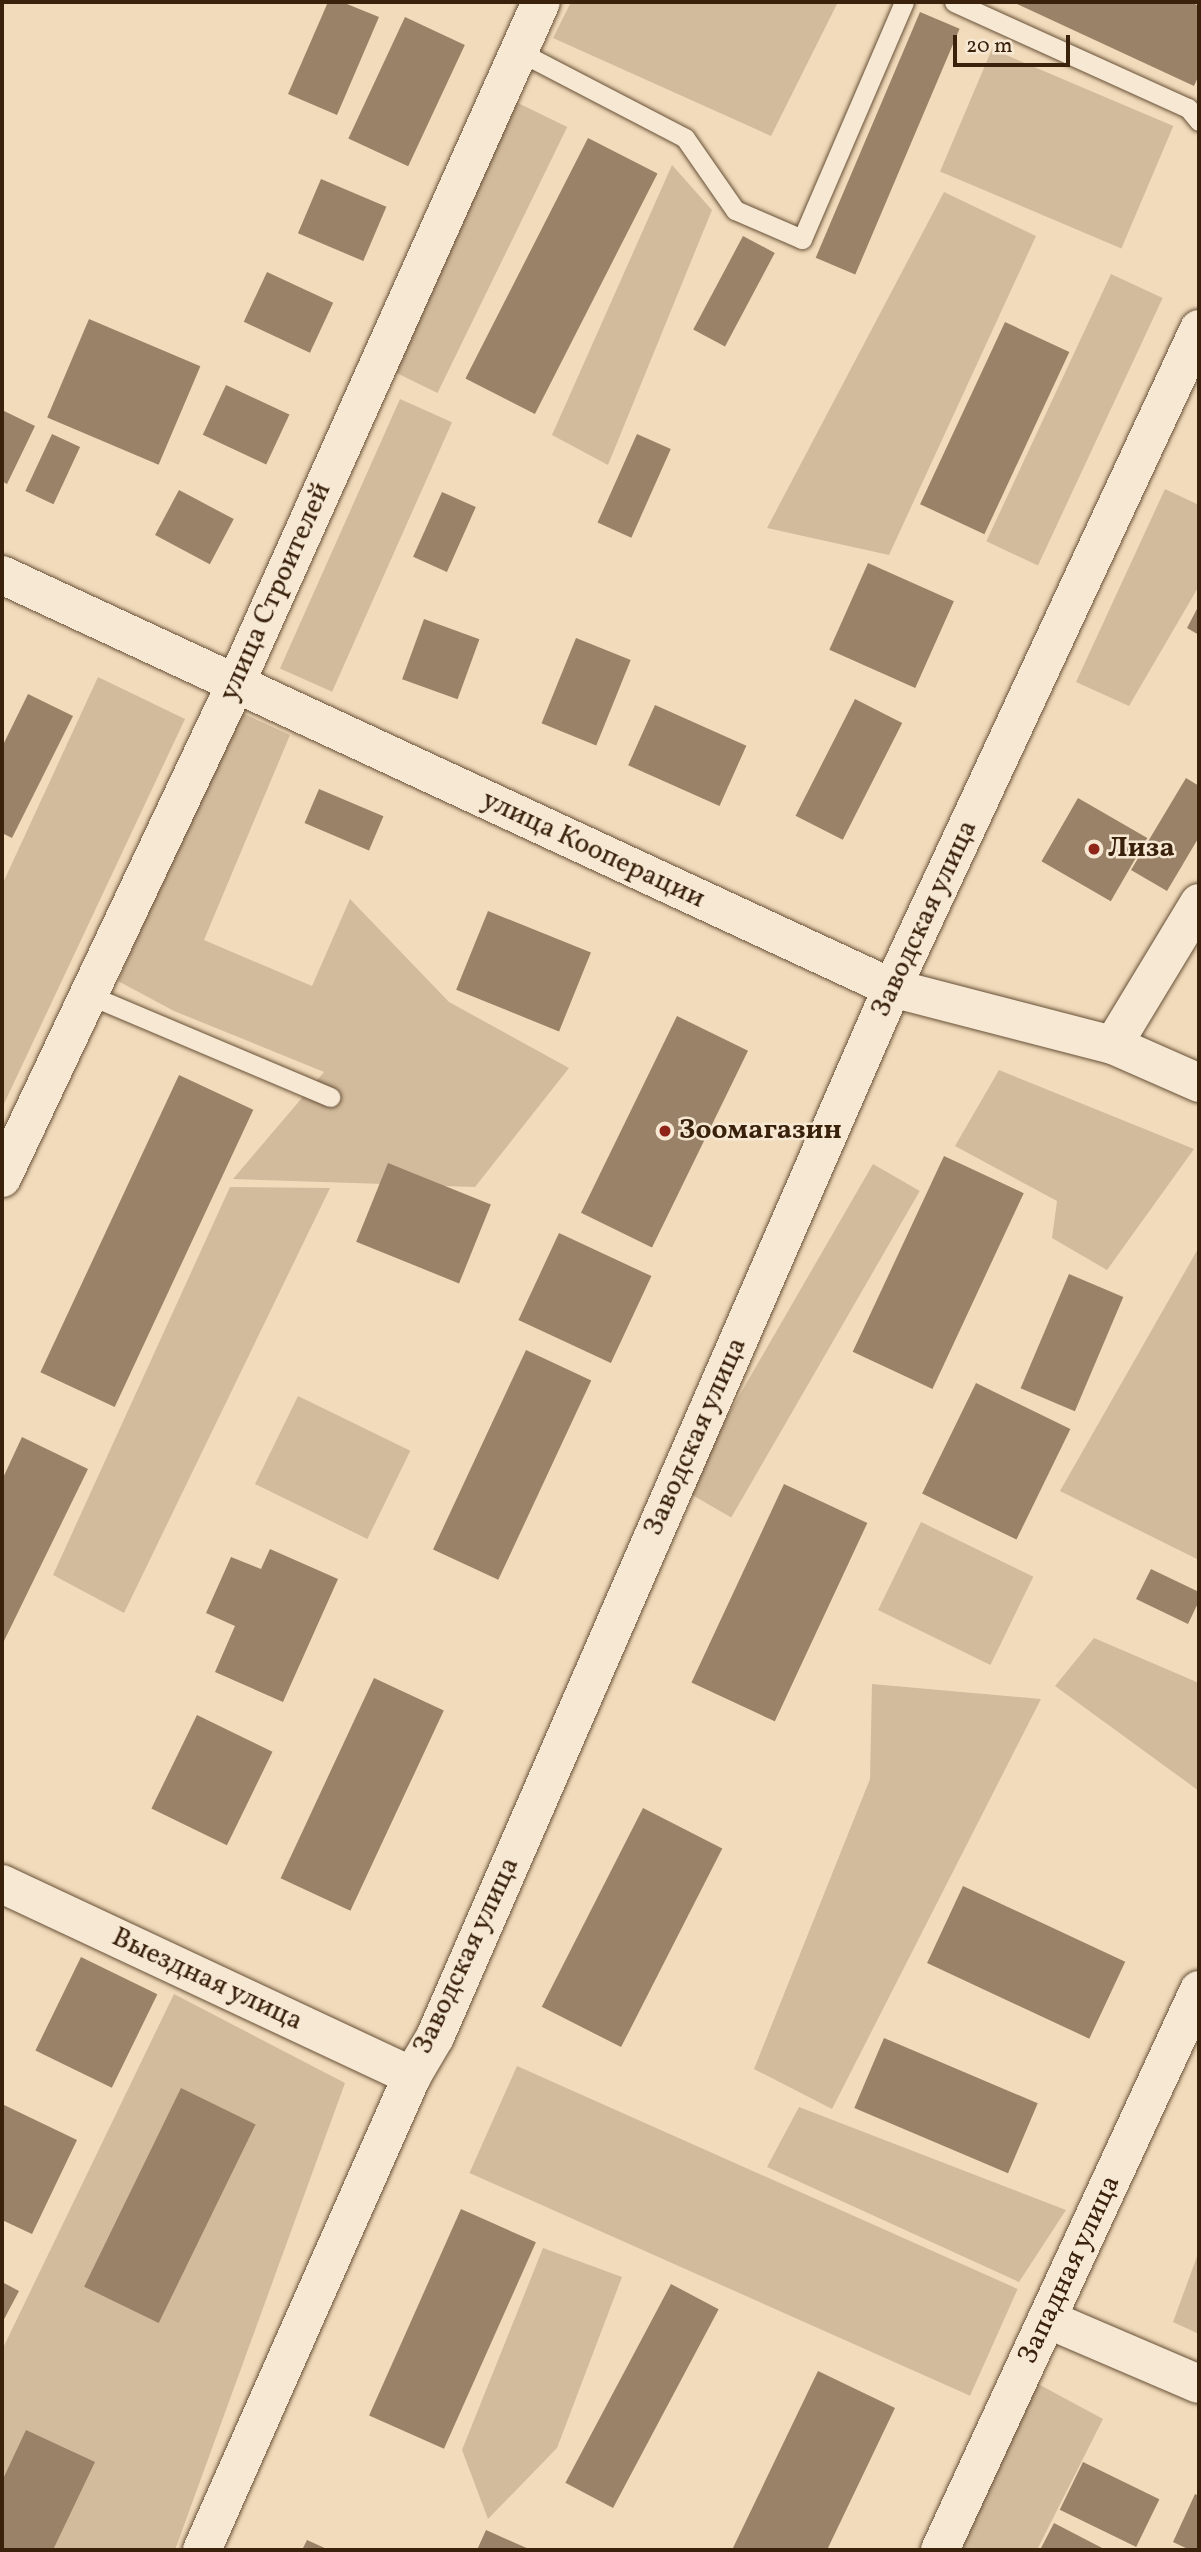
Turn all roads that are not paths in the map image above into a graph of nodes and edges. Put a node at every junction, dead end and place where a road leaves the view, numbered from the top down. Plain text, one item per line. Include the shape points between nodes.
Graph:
1 (541, 2) edge
2 (904, 2) edge
3 (954, 2) edge
4 (517, 51) junction
5 (1199, 121) edge
6 (1199, 329) edge
7 (2, 575) edge
8 (235, 685) junction
9 (1199, 903) edge
10 (892, 988) junction
11 (89, 995) junction
12 (1113, 1045) junction
13 (1199, 1083) edge
14 (330, 1097) dead end
15 (2, 1178) edge
16 (2, 1884) edge
17 (1199, 1990) edge
18 (412, 2076) junction
19 (1047, 2319) junction
20 (1199, 2384) edge
21 (202, 2550) edge
22 (940, 2550) edge

1 - 4 street, улица Строителей
2 - 4 lane via 803,239 735,210 685,138
3 - 5 lane via 1188,108
4 - 8 street, улица Строителей
6 - 10 street, Заводская улица
7 - 8 street, улица Кооперации
8 - 10 street, улица Кооперации
8 - 11 street, улица Строителей
9 - 12 street
10 - 12 street, улица Кооперации
10 - 18 street, Заводская улица via 435,2036
11 - 14 lane
11 - 15 street, улица Строителей
12 - 13 street, улица Кооперации
16 - 18 street, Выездная улица
17 - 19 street, Западная улица
18 - 21 street, Заводская улица
19 - 20 street
19 - 22 street, Западная улица

